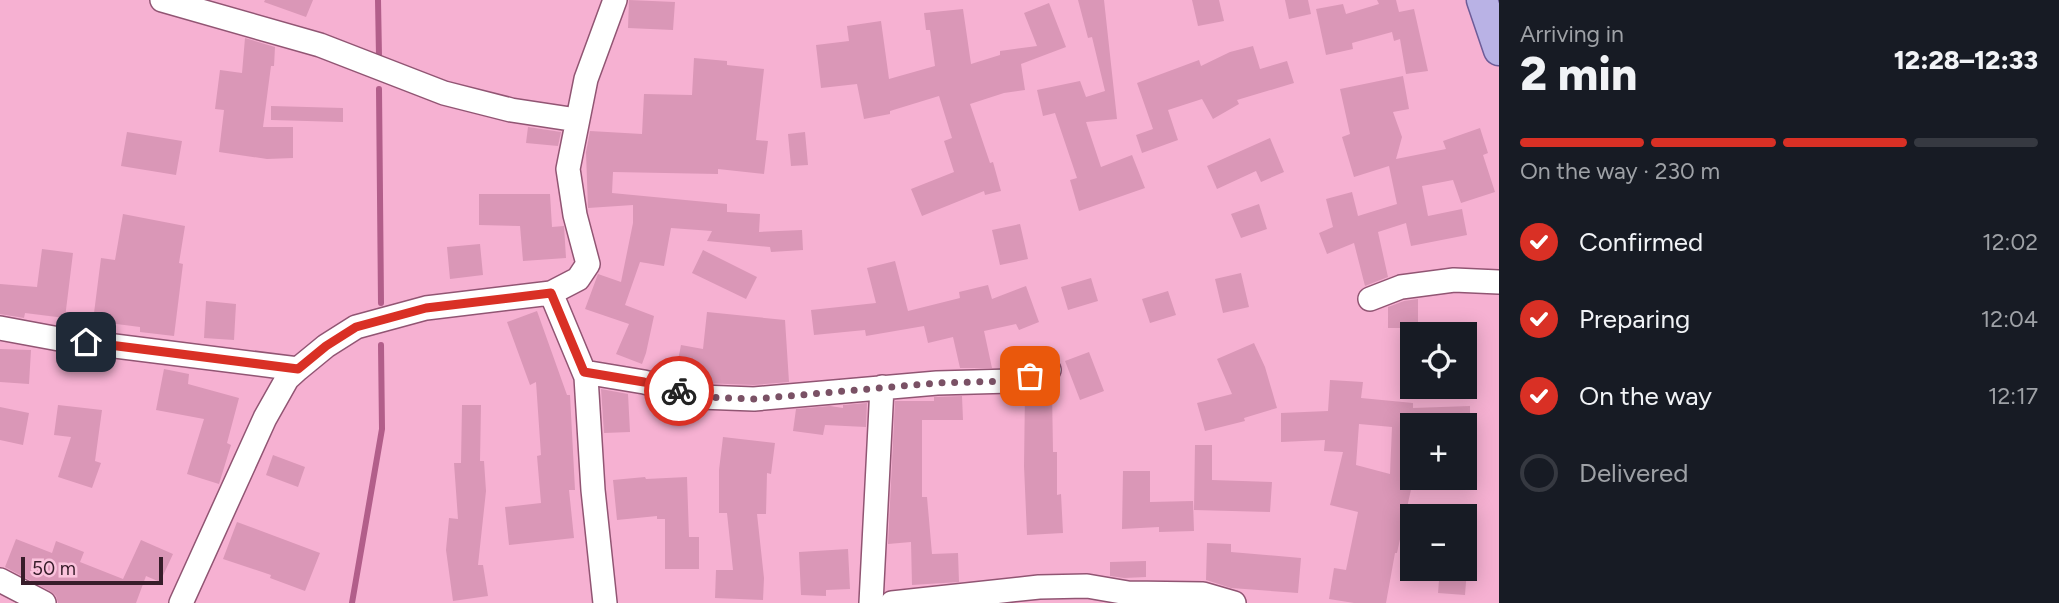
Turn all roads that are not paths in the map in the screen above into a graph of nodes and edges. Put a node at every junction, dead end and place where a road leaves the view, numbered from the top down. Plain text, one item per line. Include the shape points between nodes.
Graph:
1 (162, 0) edge
2 (615, 0) edge
3 (1490, 10) edge
4 (1499, 50) edge
5 (577, 120) junction
6 (1499, 282) edge
7 (551, 293) junction
8 (1370, 299) dead end
9 (0, 328) edge
10 (298, 369) junction
11 (1049, 370) dead end
12 (584, 372) junction
13 (882, 387) junction
14 (0, 580) edge
15 (44, 603) edge
16 (181, 603) edge
17 (605, 603) edge
18 (871, 603) edge
19 (892, 603) edge
20 (1234, 603) edge

1 - 5 street via 320,45 444,93
2 - 5 street via 586,79
3 - 4 main road
5 - 7 street via 568,169 587,264 578,279
6 - 8 street via 1454,280 1401,286
7 - 10 street via 426,308 356,327
7 - 12 street
9 - 10 street
10 - 16 street via 287,379 265,418
11 - 13 street via 1011,381
12 - 13 street via 700,397 754,399
12 - 17 street
13 - 18 street
14 - 15 street
19 - 20 street via 1087,586 1128,593 1203,594

